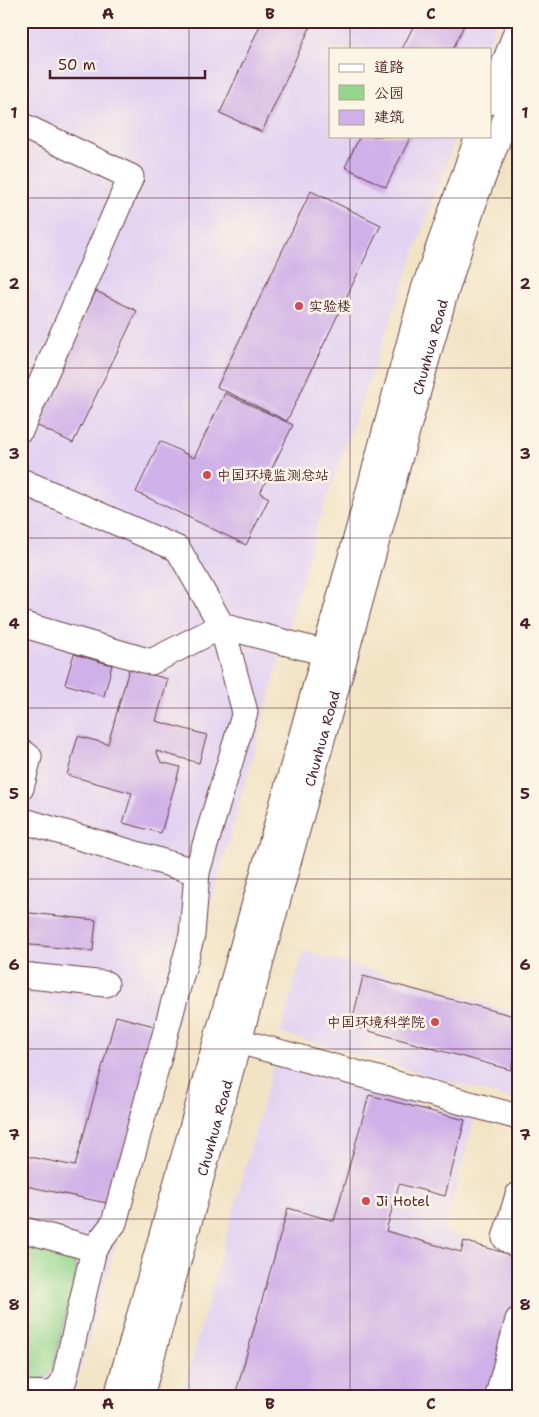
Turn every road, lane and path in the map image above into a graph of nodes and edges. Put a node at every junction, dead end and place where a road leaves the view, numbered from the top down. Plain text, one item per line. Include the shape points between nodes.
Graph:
1 (518, 28) edge
2 (518, 86) edge
3 (492, 97) edge
4 (21, 125) edge
5 (477, 138) edge
6 (21, 429) edge
7 (21, 481) edge
8 (21, 624) edge
9 (222, 626) junction
10 (335, 655) junction
11 (21, 751) edge
12 (21, 788) edge
13 (21, 820) edge
14 (197, 872) junction
15 (21, 975) edge
16 (106, 984) dead end
17 (238, 1041) junction
18 (518, 1117) edge
19 (518, 1195) edge
20 (21, 1229) edge
21 (518, 1246) edge
22 (94, 1249) junction
23 (518, 1320) edge
24 (21, 1392) edge
25 (117, 1396) edge
26 (141, 1396) edge
27 (498, 1396) edge

1 - 3 street
2 - 10 street, Chunhua Road via 476,196
4 - 6 street via 131,177
5 - 10 street, Chunhua Road via 424,289
7 - 9 street via 178,549
8 - 9 street via 151,662
9 - 10 street
9 - 14 street via 245,712
10 - 17 street, Chunhua Road
10 - 25 street, Chunhua Road
11 - 12 street via 29,757
13 - 14 street
14 - 22 street via 192,935 114,1223
15 - 16 street
17 - 18 street
17 - 26 street, Chunhua Road
19 - 21 street via 506,1238
20 - 22 street
22 - 24 street via 64,1380 55,1394
23 - 27 street

